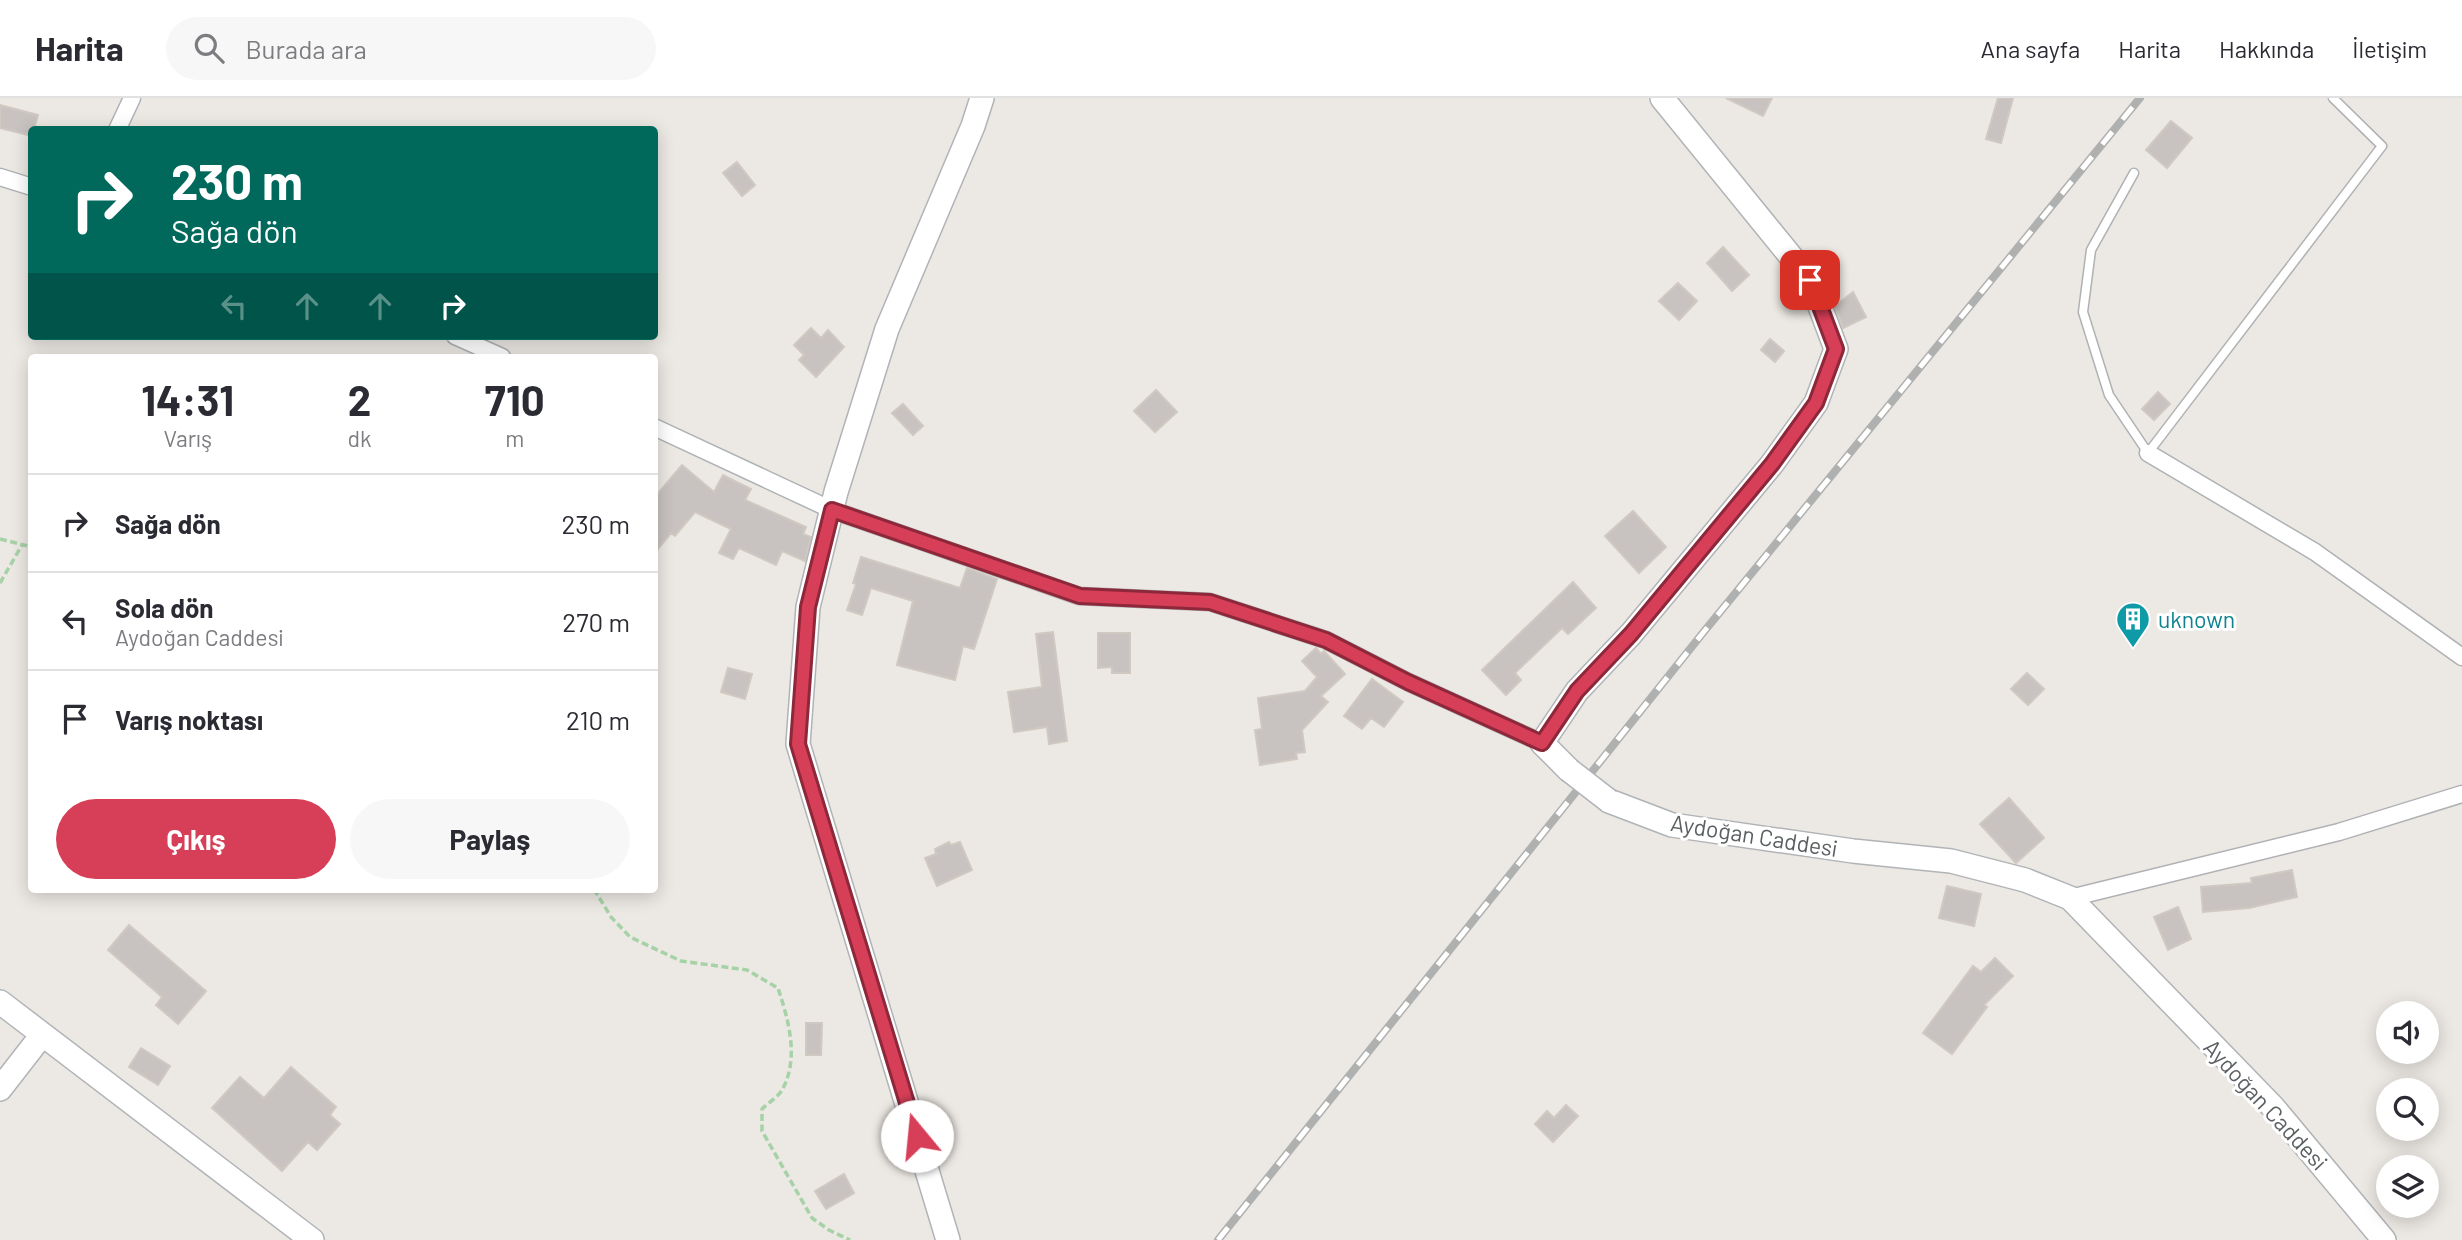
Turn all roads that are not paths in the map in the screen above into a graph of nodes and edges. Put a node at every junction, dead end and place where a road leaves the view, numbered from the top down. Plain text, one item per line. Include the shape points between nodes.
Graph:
1 (132, 98) edge
2 (982, 98) edge
3 (1662, 98) edge
4 (2333, 98) edge
5 (119, 126) edge
6 (2134, 173) dead end
7 (0, 177) edge
8 (28, 186) edge
9 (464, 340) edge
10 (495, 354) edge
11 (658, 429) edge
12 (2148, 453) junction
13 (832, 510) junction
14 (2462, 657) edge
15 (1542, 743) junction
16 (2462, 794) edge
17 (2070, 898) junction
18 (0, 1002) edge
19 (42, 1035) junction
20 (0, 1089) edge
21 (312, 1240) edge
22 (948, 1240) edge
23 (2384, 1240) edge

1 - 5 street
2 - 13 street via 887,329
3 - 15 street via 1810,280 1836,349 1816,403 1772,464 1631,634 1577,691
4 - 12 lane via 2382,146
6 - 12 lane via 2091,250 2082,312 2109,395
7 - 8 street
9 - 10 street
11 - 13 street
12 - 14 street via 2315,552
13 - 15 street via 1080,596 1223,606 1326,640
13 - 22 street via 808,607 798,744
15 - 17 street, Aydoğan Caddesi, bridge via 1609,801 1672,825 1951,861 2025,880
16 - 17 street via 2339,832
17 - 23 street, Aydoğan Caddesi via 2273,1107
18 - 19 street
19 - 20 street
19 - 21 street

